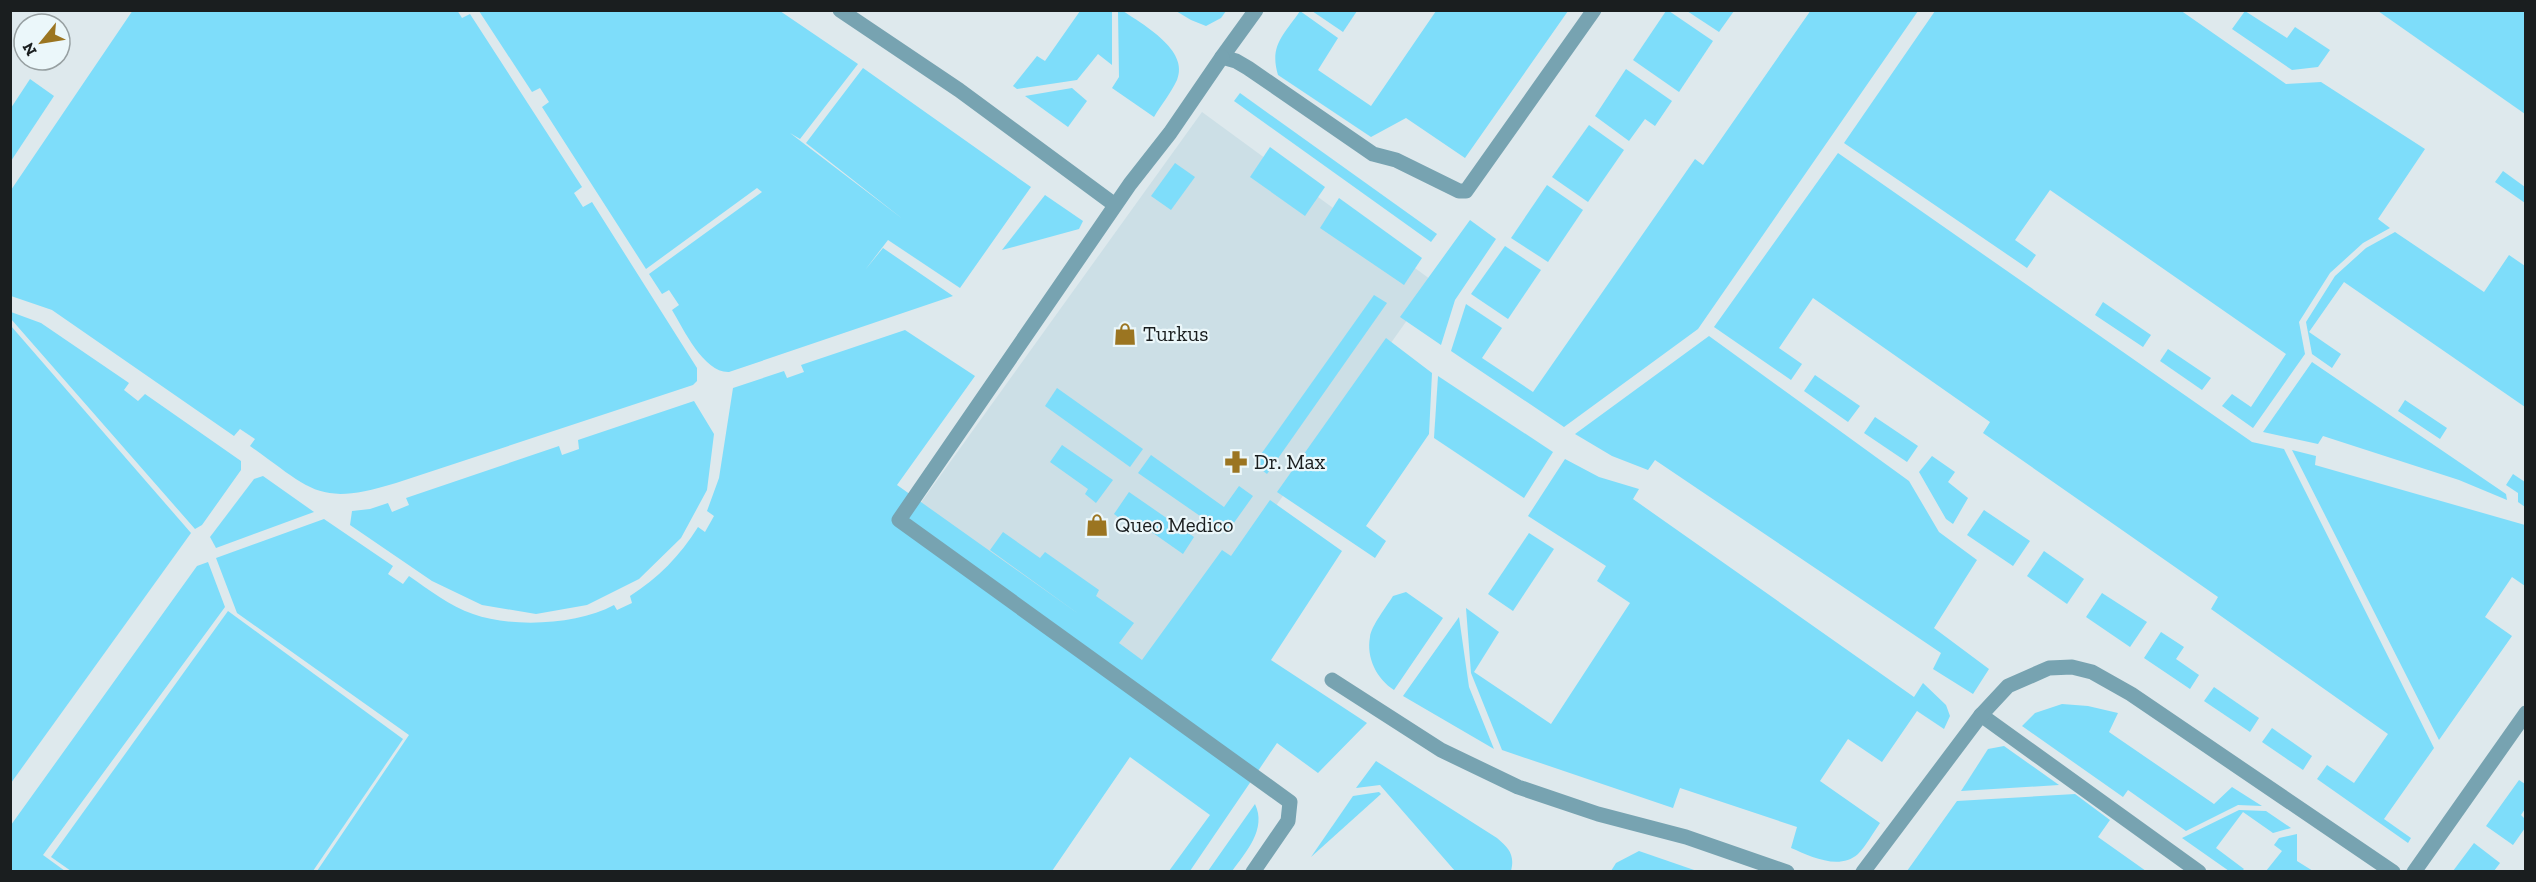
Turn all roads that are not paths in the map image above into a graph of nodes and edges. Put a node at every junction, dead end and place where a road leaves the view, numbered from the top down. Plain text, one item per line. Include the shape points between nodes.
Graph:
1 (840, 10) edge
2 (1256, 10) edge
3 (1594, 10) edge
4 (1222, 57) junction
5 (1115, 205) junction
6 (1332, 680) dead end
7 (2526, 713) edge
8 (1981, 715) junction
9 (1253, 872) edge
10 (1787, 872) edge
11 (1863, 872) edge
12 (2199, 872) edge
13 (2393, 872) edge
14 (2414, 872) edge

1 - 5 lane via 959,90
2 - 4 lane
3 - 4 lane via 1466,191 1373,154 1248,68
4 - 5 lane
5 - 9 lane via 898,520 1290,802 1288,821
6 - 10 lane via 1441,750 1518,787
7 - 14 lane
8 - 11 lane
8 - 12 lane
8 - 13 lane via 2008,686 2030,675 2049,669 2092,672 2132,694

